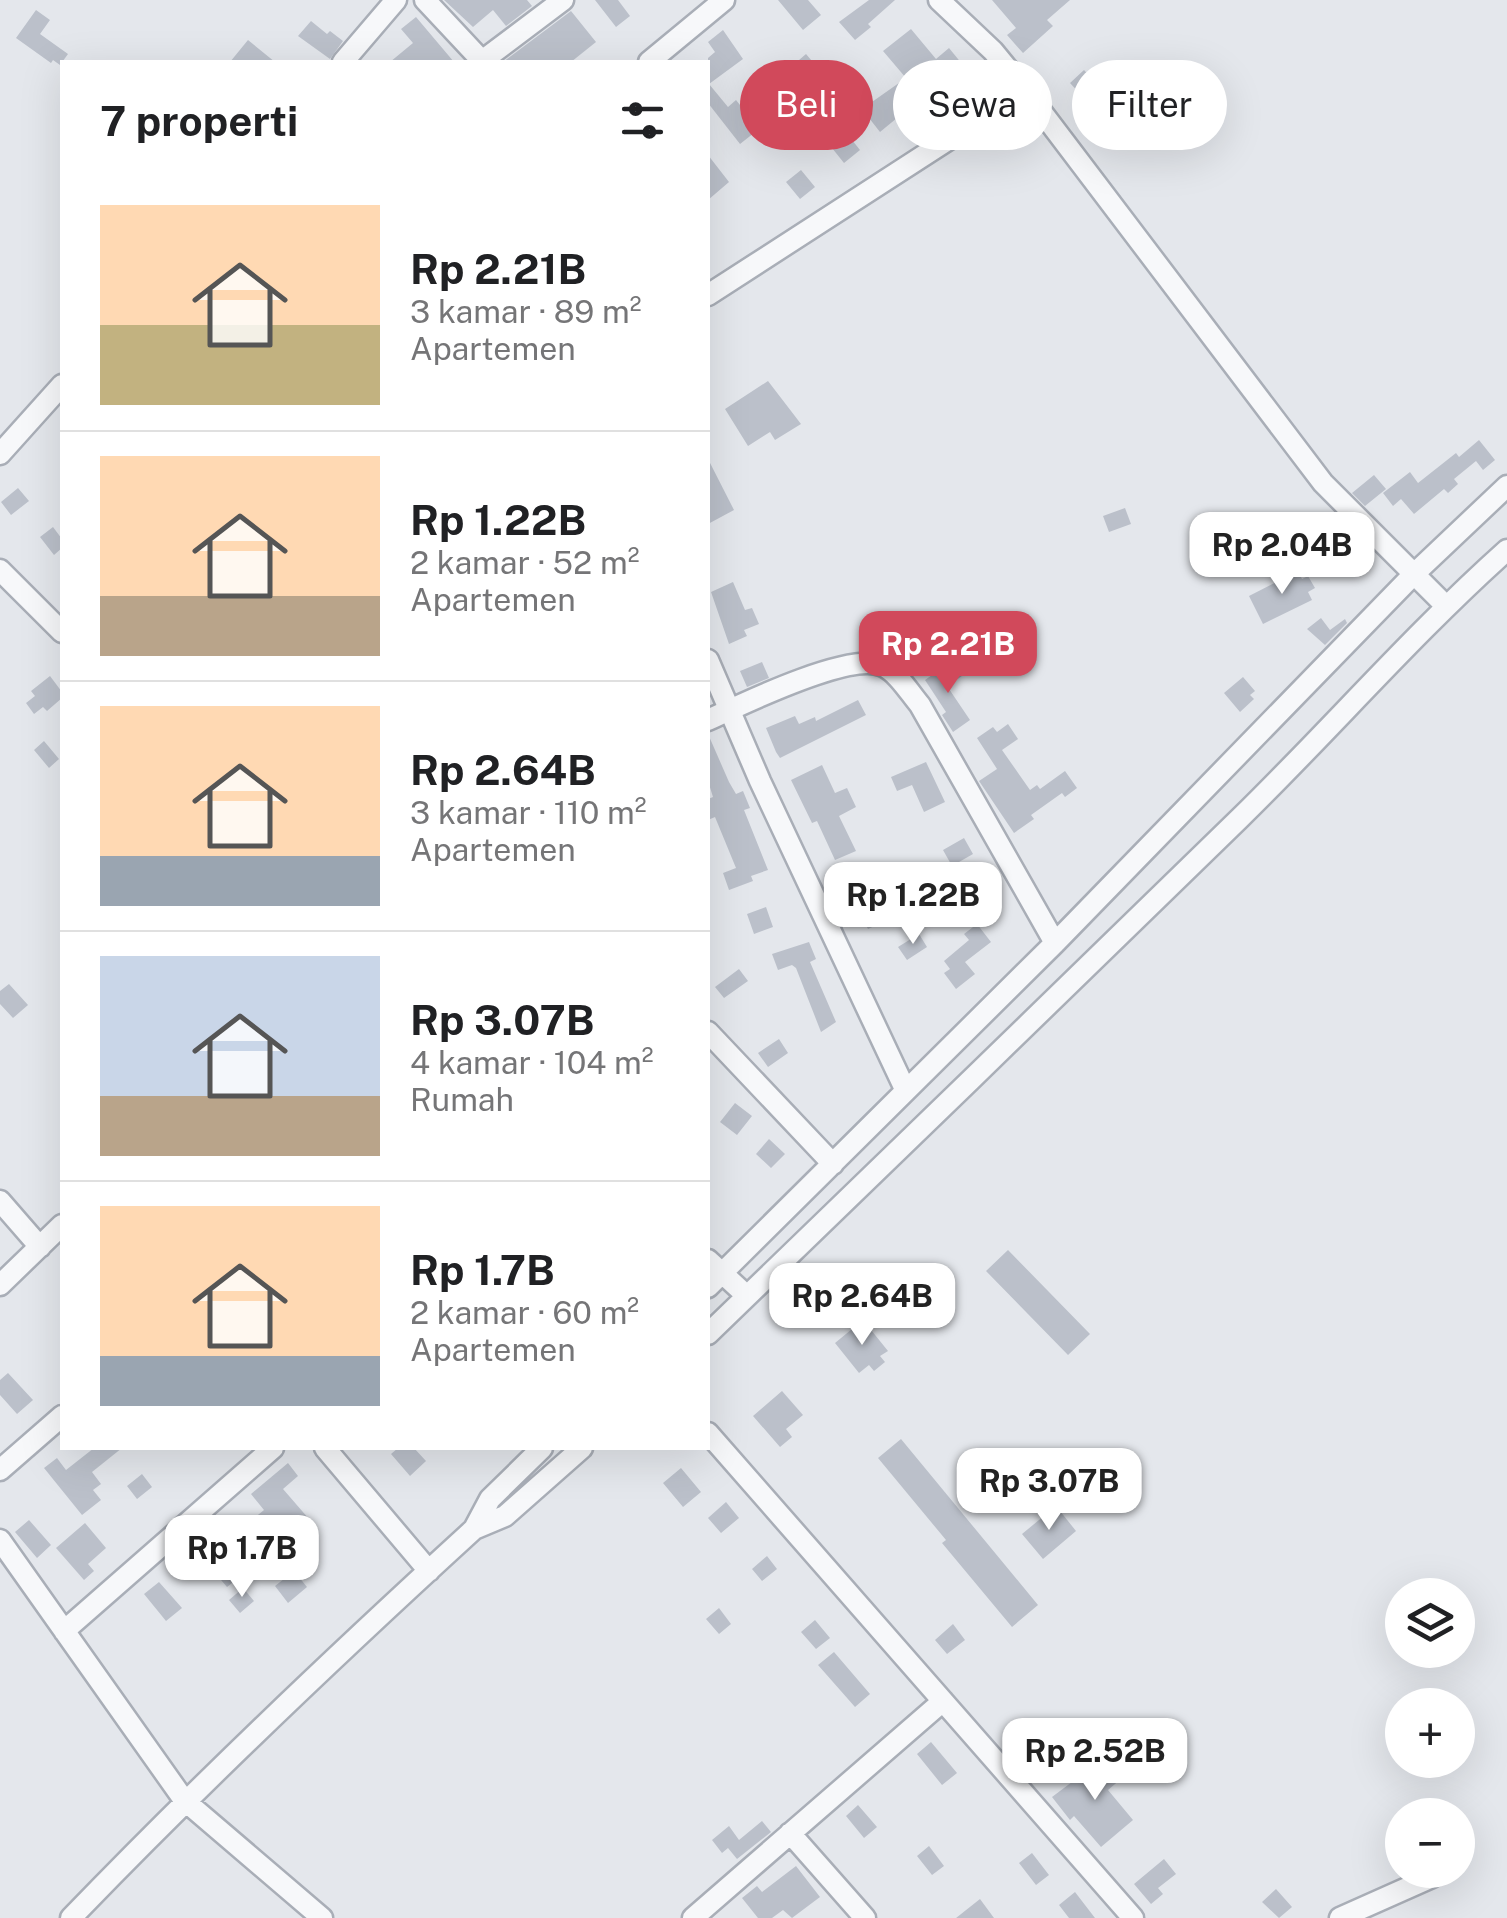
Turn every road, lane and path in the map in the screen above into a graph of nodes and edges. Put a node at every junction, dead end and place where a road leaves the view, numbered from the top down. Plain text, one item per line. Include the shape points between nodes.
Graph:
1 (396, 0) edge
2 (424, 0) edge
3 (563, 0) edge
4 (724, 0) edge
5 (939, 0) edge
6 (345, 60) edge
7 (481, 60) edge
8 (486, 60) edge
9 (651, 60) edge
10 (1000, 60) edge
11 (1052, 126) edge
12 (932, 150) edge
13 (710, 294) edge
14 (60, 387) edge
15 (0, 454) edge
16 (1507, 486) edge
17 (1507, 550) edge
18 (0, 570) edge
19 (1413, 575) junction
20 (1445, 605) junction
21 (60, 630) edge
22 (710, 665) edge
23 (729, 710) junction
24 (710, 719) edge
25 (1055, 943) junction
26 (710, 1034) edge
27 (906, 1089) junction
28 (833, 1164) junction
29 (0, 1201) edge
30 (60, 1227) edge
31 (40, 1248) junction
32 (712, 1274) edge
33 (0, 1285) edge
34 (747, 1296) junction
35 (710, 1332) edge
36 (60, 1418) edge
37 (710, 1435) edge
38 (271, 1450) edge
39 (328, 1450) edge
40 (540, 1450) edge
41 (580, 1450) edge
42 (0, 1470) edge
43 (474, 1530) junction
44 (0, 1540) edge
45 (428, 1571) junction
46 (64, 1631) junction
47 (943, 1701) junction
48 (184, 1800) junction
49 (790, 1833) junction
50 (1409, 1888) edge
51 (1124, 1915) edge
52 (71, 1918) edge
53 (322, 1918) edge
54 (693, 1918) edge
55 (865, 1918) edge
56 (1340, 1918) edge

1 - 6 street
2 - 7 street
3 - 8 street
4 - 9 street
5 - 10 street
11 - 19 street via 1323,483
12 - 13 street
14 - 15 street
16 - 19 street
17 - 20 street
18 - 21 street
19 - 20 street
19 - 25 street
20 - 34 street via 1244,814
22 - 23 street
23 - 24 street
23 - 25 street via 830,670 882,665 920,706
23 - 27 street
25 - 27 street
26 - 28 street
27 - 28 street
28 - 32 street
29 - 31 street
30 - 31 street
31 - 33 street
32 - 34 street
34 - 35 street
36 - 42 street
37 - 47 street
38 - 46 street
39 - 45 street
40 - 43 street via 490,1499
41 - 43 street via 505,1516
43 - 45 street
44 - 46 street
45 - 48 street
46 - 48 street
47 - 49 street
47 - 51 street
48 - 52 street
48 - 53 street
49 - 54 street
49 - 55 street
50 - 56 street

